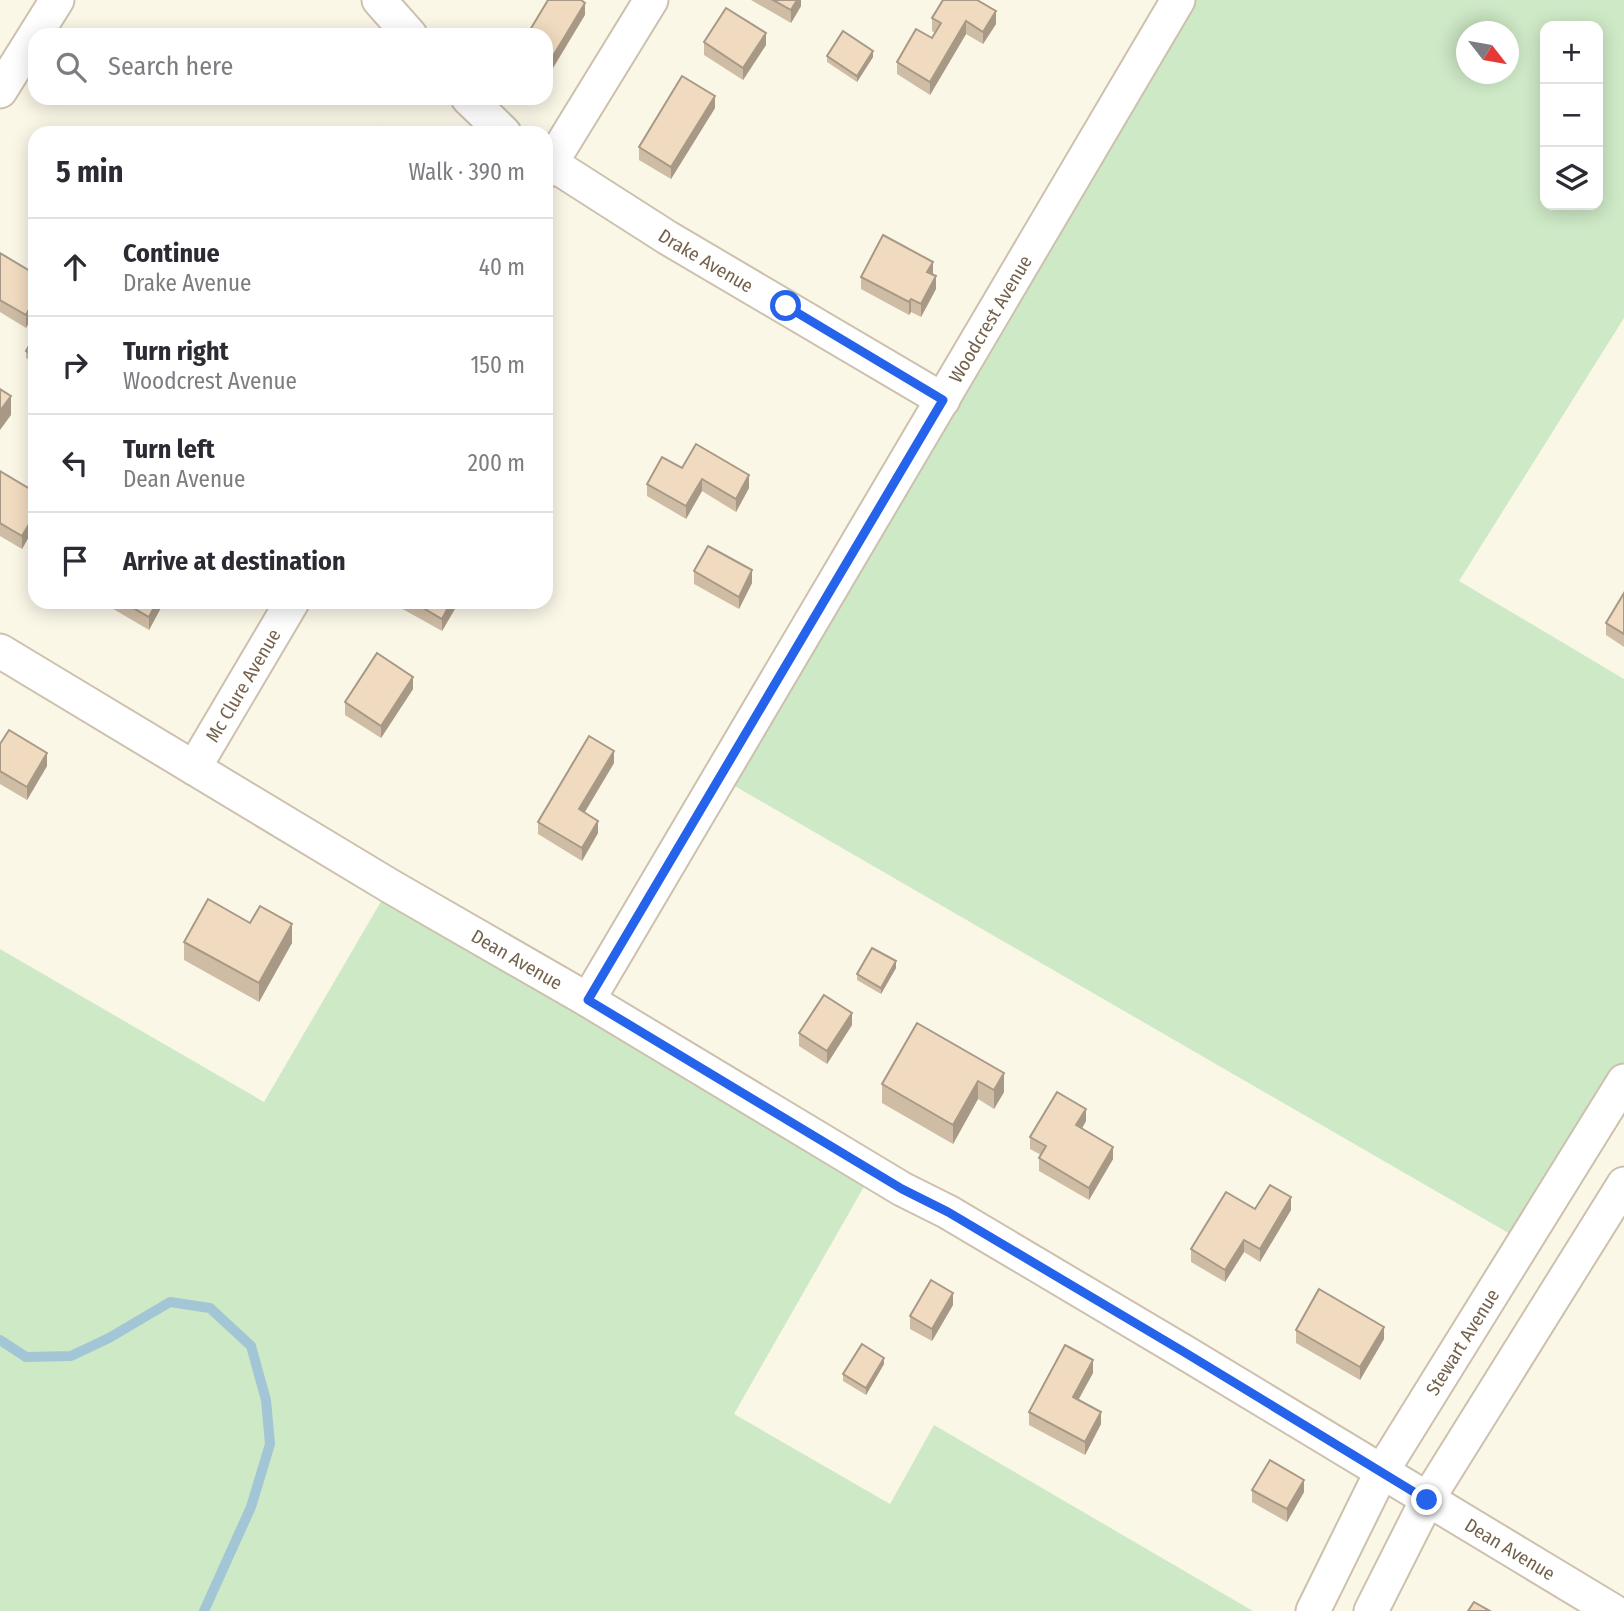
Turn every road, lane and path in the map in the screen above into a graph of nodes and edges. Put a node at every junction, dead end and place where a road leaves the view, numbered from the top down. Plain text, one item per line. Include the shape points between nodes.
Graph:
1 (57, 0) edge
2 (379, 0) edge
3 (651, 0) edge
4 (1178, 0) edge
5 (39, 28) edge
6 (404, 28) edge
7 (28, 46) edge
8 (0, 91) edge
9 (475, 105) edge
10 (497, 126) edge
11 (553, 157) edge
12 (553, 168) edge
13 (943, 400) junction
14 (288, 609) edge
15 (0, 651) edge
16 (194, 768) junction
17 (588, 1000) junction
18 (1624, 1081) edge
19 (1624, 1184) edge
20 (1382, 1471) junction
21 (1427, 1500) junction
22 (1313, 1611) edge
23 (1371, 1611) edge
24 (1613, 1611) edge

1 - 5 street
2 - 6 street
3 - 11 street
4 - 13 street, Woodcrest Avenue
7 - 8 street
9 - 10 street
12 - 13 street, Drake Avenue
13 - 17 street, Woodcrest Avenue
14 - 16 street, Mc Clure Avenue
15 - 16 street, Dean Avenue
16 - 17 street, Dean Avenue
17 - 20 street, Dean Avenue
18 - 20 street, Stewart Avenue
19 - 21 street
20 - 21 street, Dean Avenue
20 - 22 street, Stewart Avenue
21 - 23 street
21 - 24 street, Dean Avenue

